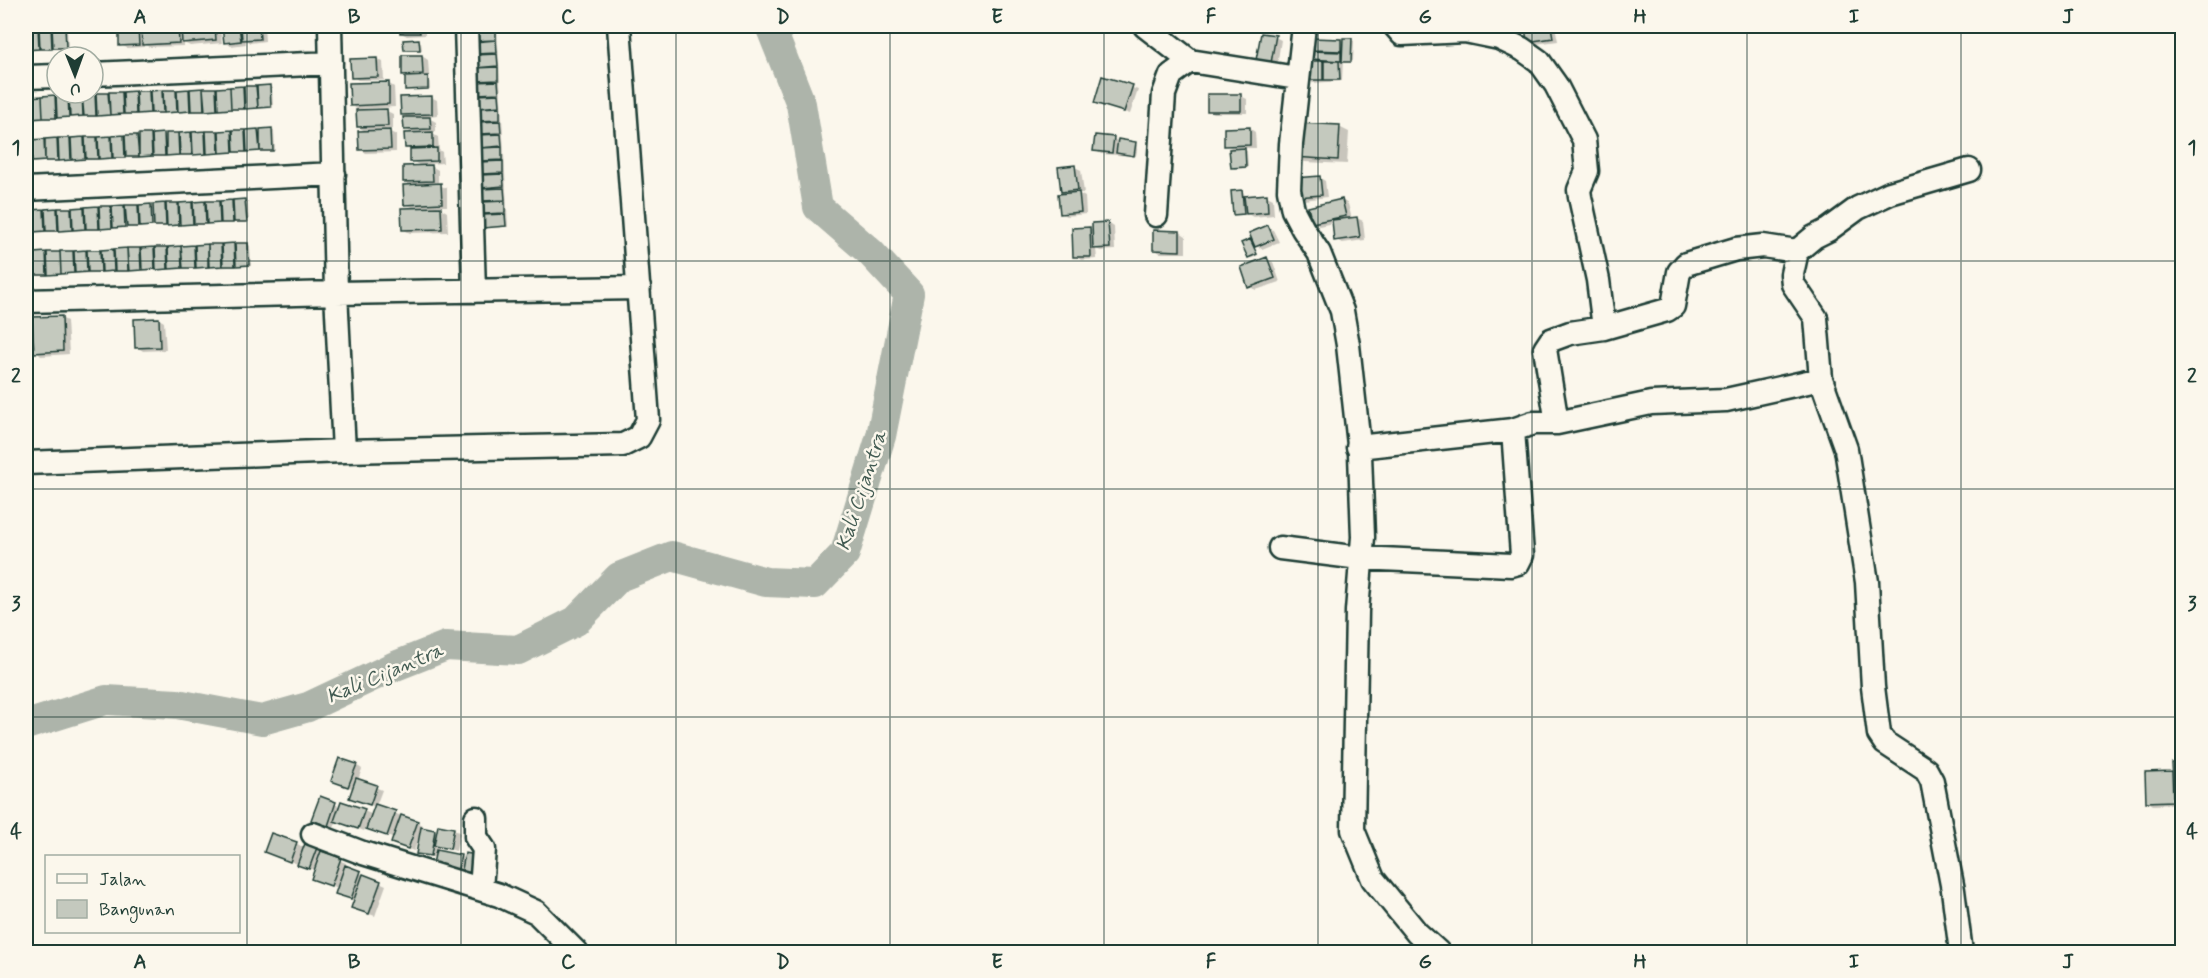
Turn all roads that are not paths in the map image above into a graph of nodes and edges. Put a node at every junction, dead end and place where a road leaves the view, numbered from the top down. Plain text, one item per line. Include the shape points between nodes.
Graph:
1 (330, 26) edge
2 (466, 26) edge
3 (619, 26) edge
4 (1145, 26) edge
5 (1304, 26) edge
6 (1395, 26) edge
7 (1190, 61) junction
8 (331, 63) junction
9 (105, 73) edge
10 (45, 76) edge
11 (26, 77) edge
12 (1297, 78) junction
13 (1969, 170) dead end
14 (334, 174) junction
15 (26, 189) edge
16 (1156, 215) dead end
17 (1797, 251) junction
18 (639, 288) junction
19 (474, 291) junction
20 (336, 293) junction
21 (26, 301) edge
22 (1604, 328) junction
23 (1821, 379) junction
24 (1557, 423) junction
25 (1513, 430) junction
26 (1358, 447) junction
27 (344, 451) junction
28 (26, 463) edge
29 (1280, 548) dead end
30 (1360, 558) junction
31 (476, 818) dead end
32 (313, 834) dead end
33 (481, 890) junction
34 (576, 952) edge
35 (1438, 952) edge
36 (1961, 952) edge

1 - 8 street
2 - 19 street
3 - 18 street
4 - 7 street
5 - 12 street
6 - 22 street via 1402,34 1465,31 1499,38 1539,61 1584,140 1587,171 1579,190
7 - 12 street
7 - 16 street via 1171,75 1164,94
8 - 9 street
8 - 14 street
10 - 11 street
12 - 26 street via 1289,190 1293,210 1319,253 1342,311
13 - 17 street via 1890,193 1858,208
14 - 15 street
14 - 20 street
17 - 22 street via 1763,246 1736,249 1686,264 1678,272 1673,306
17 - 23 street via 1793,284 1816,318
18 - 19 street
18 - 27 street via 648,420 639,437 623,445
19 - 20 street
20 - 21 street
20 - 27 street
22 - 24 street via 1555,338 1545,349
23 - 24 street via 1726,400 1651,403
23 - 36 street via 1846,449 1867,582 1879,734 1884,743 1926,771 1932,781
24 - 25 street via 1533,423
25 - 26 street
25 - 30 street via 1521,555 1518,563
26 - 30 street via 1363,537
27 - 28 street
29 - 30 street
30 - 35 street via 1353,830 1373,879 1417,933
31 - 33 street via 476,837 484,849
32 - 33 street
33 - 34 street via 536,912

